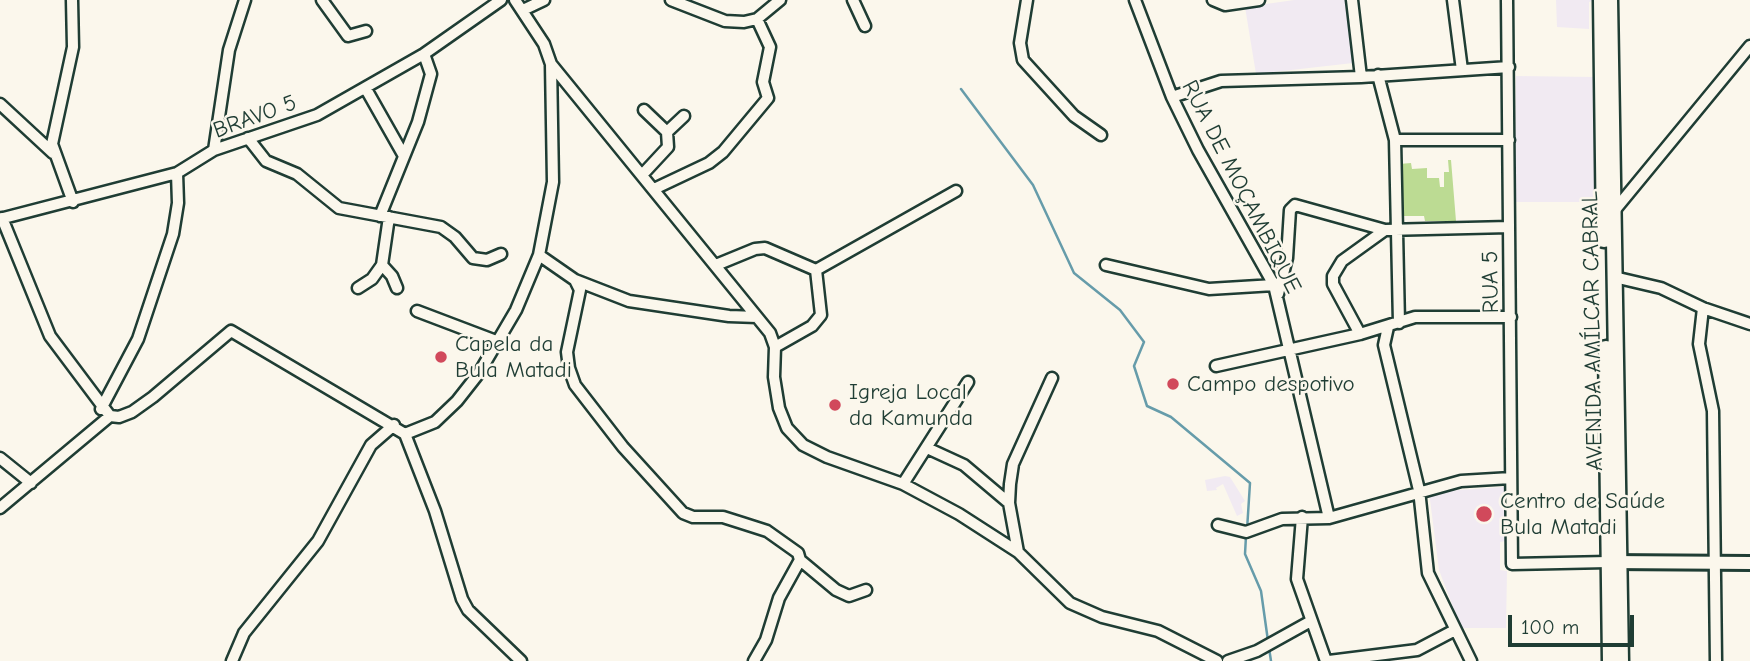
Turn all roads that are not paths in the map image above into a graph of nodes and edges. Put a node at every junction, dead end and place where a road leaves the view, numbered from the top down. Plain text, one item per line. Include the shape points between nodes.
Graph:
1 (72, 0) edge
2 (245, 0) edge
3 (322, 0) edge
4 (501, 0) edge
5 (515, 0) edge
6 (544, 0) edge
7 (671, 0) edge
8 (698, 0) edge
9 (780, 0) edge
10 (853, 0) edge
11 (1027, 0) edge
12 (1135, 0) edge
13 (1213, 0) edge
14 (1259, 0) edge
15 (1352, 0) edge
16 (1453, 0) edge
17 (1507, 0) edge
18 (1601, 0) edge
19 (1611, 0) edge
20 (692, 9) junction
21 (523, 10) junction
22 (757, 19) junction
23 (865, 26) dead end
24 (366, 32) dead end
25 (1750, 46) edge
26 (424, 54) junction
27 (551, 64) junction
28 (1509, 67) junction
29 (1462, 70) junction
30 (1378, 75) junction
31 (1361, 77) junction
32 (366, 89) junction
33 (1172, 97) junction
34 (0, 104) edge
35 (645, 110) dead end
36 (684, 116) dead end
37 (667, 132) junction
38 (1101, 135) dead end
39 (248, 138) junction
40 (1395, 140) junction
41 (1510, 140) junction
42 (214, 150) junction
43 (53, 153) junction
44 (404, 156) junction
45 (177, 173) junction
46 (642, 176) junction
47 (654, 189) junction
48 (956, 191) dead end
49 (73, 202) junction
50 (1614, 211) junction
51 (385, 217) junction
52 (1, 218) edge
53 (1509, 227) junction
54 (1385, 230) junction
55 (1398, 230) junction
56 (501, 254) dead end
57 (539, 255) junction
58 (382, 265) junction
59 (716, 265) junction
60 (1106, 265) dead end
61 (816, 270) junction
62 (1614, 276) junction
63 (576, 280) junction
64 (358, 288) dead end
65 (397, 288) dead end
66 (1276, 290) junction
67 (1703, 308) junction
68 (417, 311) dead end
69 (757, 317) junction
70 (1511, 317) junction
71 (1399, 323) junction
72 (1750, 324) edge
73 (1388, 327) junction
74 (1360, 334) junction
75 (496, 341) junction
76 (775, 347) junction
77 (1291, 349) junction
78 (1216, 366) dead end
79 (1052, 378) dead end
80 (968, 382) dead end
81 (106, 412) junction
82 (394, 425) junction
83 (405, 434) junction
84 (927, 448) junction
85 (0, 458) edge
86 (1511, 478) junction
87 (31, 483) junction
88 (904, 484) junction
89 (1419, 490) junction
90 (1009, 503) junction
91 (0, 508) edge
92 (1302, 517) junction
93 (1329, 518) junction
94 (1218, 525) dead end
95 (1018, 552) junction
96 (800, 560) junction
97 (1614, 562) junction
98 (1717, 562) junction
99 (1750, 563) edge
100 (866, 590) dead end
101 (1311, 621) junction
102 (1455, 630) junction
103 (232, 661) edge
104 (521, 661) edge
105 (754, 661) edge
106 (1217, 661) edge
107 (1228, 661) edge
108 (1327, 661) edge
109 (1471, 661) edge
110 (1610, 661) edge
111 (1621, 661) edge
112 (1716, 661) edge

1 - 43 street via 73,47
2 - 42 street via 229,50
3 - 24 street via 348,36
4 - 26 street, BRAVO 5
5 - 21 street
6 - 21 street
7 - 20 street
8 - 20 street
9 - 22 street
10 - 23 street
11 - 38 street via 1020,43 1023,60 1074,116
12 - 33 street, RUA DE MOÇAMBIQUE
13 - 14 street via 1225,5
15 - 31 street
16 - 29 street
17 - 28 street, RUA 5
18 - 97 main road, AVENIDA AMÍLCAR CABRAL
19 - 50 main road, AVENIDA AMÍLCAR CABRAL
20 - 22 street via 725,21
21 - 27 street
22 - 47 street via 770,47 763,82 768,98 723,152
25 - 50 street
26 - 32 street, BRAVO 5
26 - 44 street via 431,74
27 - 46 street
27 - 57 street via 553,182
28 - 29 street
28 - 41 street, RUA 5
29 - 30 street
30 - 31 street
30 - 40 street
31 - 33 street via 1221,81
32 - 39 street, BRAVO 5 via 317,115
32 - 44 street
33 - 66 street, RUA DE MOÇAMBIQUE
34 - 43 street
35 - 37 street
36 - 37 street
37 - 46 street via 668,148
39 - 42 street, BRAVO 5
39 - 51 street via 266,160 297,174 330,203
40 - 41 street
40 - 55 street
41 - 53 street, RUA 5
42 - 45 street, BRAVO 5
43 - 49 street
44 - 51 street
45 - 49 street, BRAVO 5
45 - 81 street via 173,234 138,339
46 - 47 street
47 - 59 street
48 - 61 street
49 - 52 street, BRAVO 5
50 - 62 main road, AVENIDA AMÍLCAR CABRAL
51 - 56 street via 441,227 473,258 487,260
51 - 58 street
52 - 81 street via 50,336
53 - 55 street
53 - 70 street, RUA 5
54 - 55 street
54 - 66 street via 1304,205 1292,207 1287,258
54 - 74 street via 1342,261 1333,276
55 - 71 street
57 - 63 street
57 - 75 street via 516,310
58 - 64 street
58 - 65 street
59 - 61 street via 765,248
59 - 69 street
60 - 66 street via 1209,289
61 - 76 street via 821,316
62 - 67 street via 1661,288
62 - 97 main road, AVENIDA AMÍLCAR CABRAL
63 - 69 street via 629,301
63 - 96 street via 580,290 567,352 569,368 575,385 623,447 683,513 723,517 767,531 794,548
66 - 77 street, RUA DE MOÇAMBIQUE
67 - 72 street
67 - 98 street via 1699,344 1713,411
68 - 75 street
69 - 76 street
70 - 71 street via 1415,317
70 - 86 street, RUA 5
71 - 73 street
73 - 74 street
73 - 89 street via 1384,345
74 - 77 street
75 - 83 street via 457,401 435,422
76 - 88 street via 774,377 787,428 803,444 827,457
77 - 78 street
77 - 93 street, RUA DE MOÇAMBIQUE
79 - 90 street via 1013,464
80 - 84 street
81 - 82 street via 119,417 132,412 231,331
81 - 87 street
82 - 83 street
82 - 103 street via 371,445 318,541 244,633
83 - 104 street via 462,599
84 - 88 street
84 - 90 street via 964,465
85 - 87 street
86 - 89 street
86 - 97 street, RUA 5 via 1512,564
87 - 91 street
88 - 95 street
89 - 93 street
89 - 102 street via 1427,573
90 - 95 street
92 - 93 street
92 - 94 street via 1246,532
92 - 101 street via 1297,579
95 - 106 street via 1070,603 1102,617 1158,631
96 - 100 street via 849,596
96 - 105 street
97 - 98 street
97 - 110 main road, AVENIDA AMÍLCAR CABRAL
97 - 111 main road, AVENIDA AMÍLCAR CABRAL
98 - 99 street
98 - 112 street
101 - 107 street via 1257,651
101 - 108 street
102 - 108 street via 1417,650
102 - 109 street

